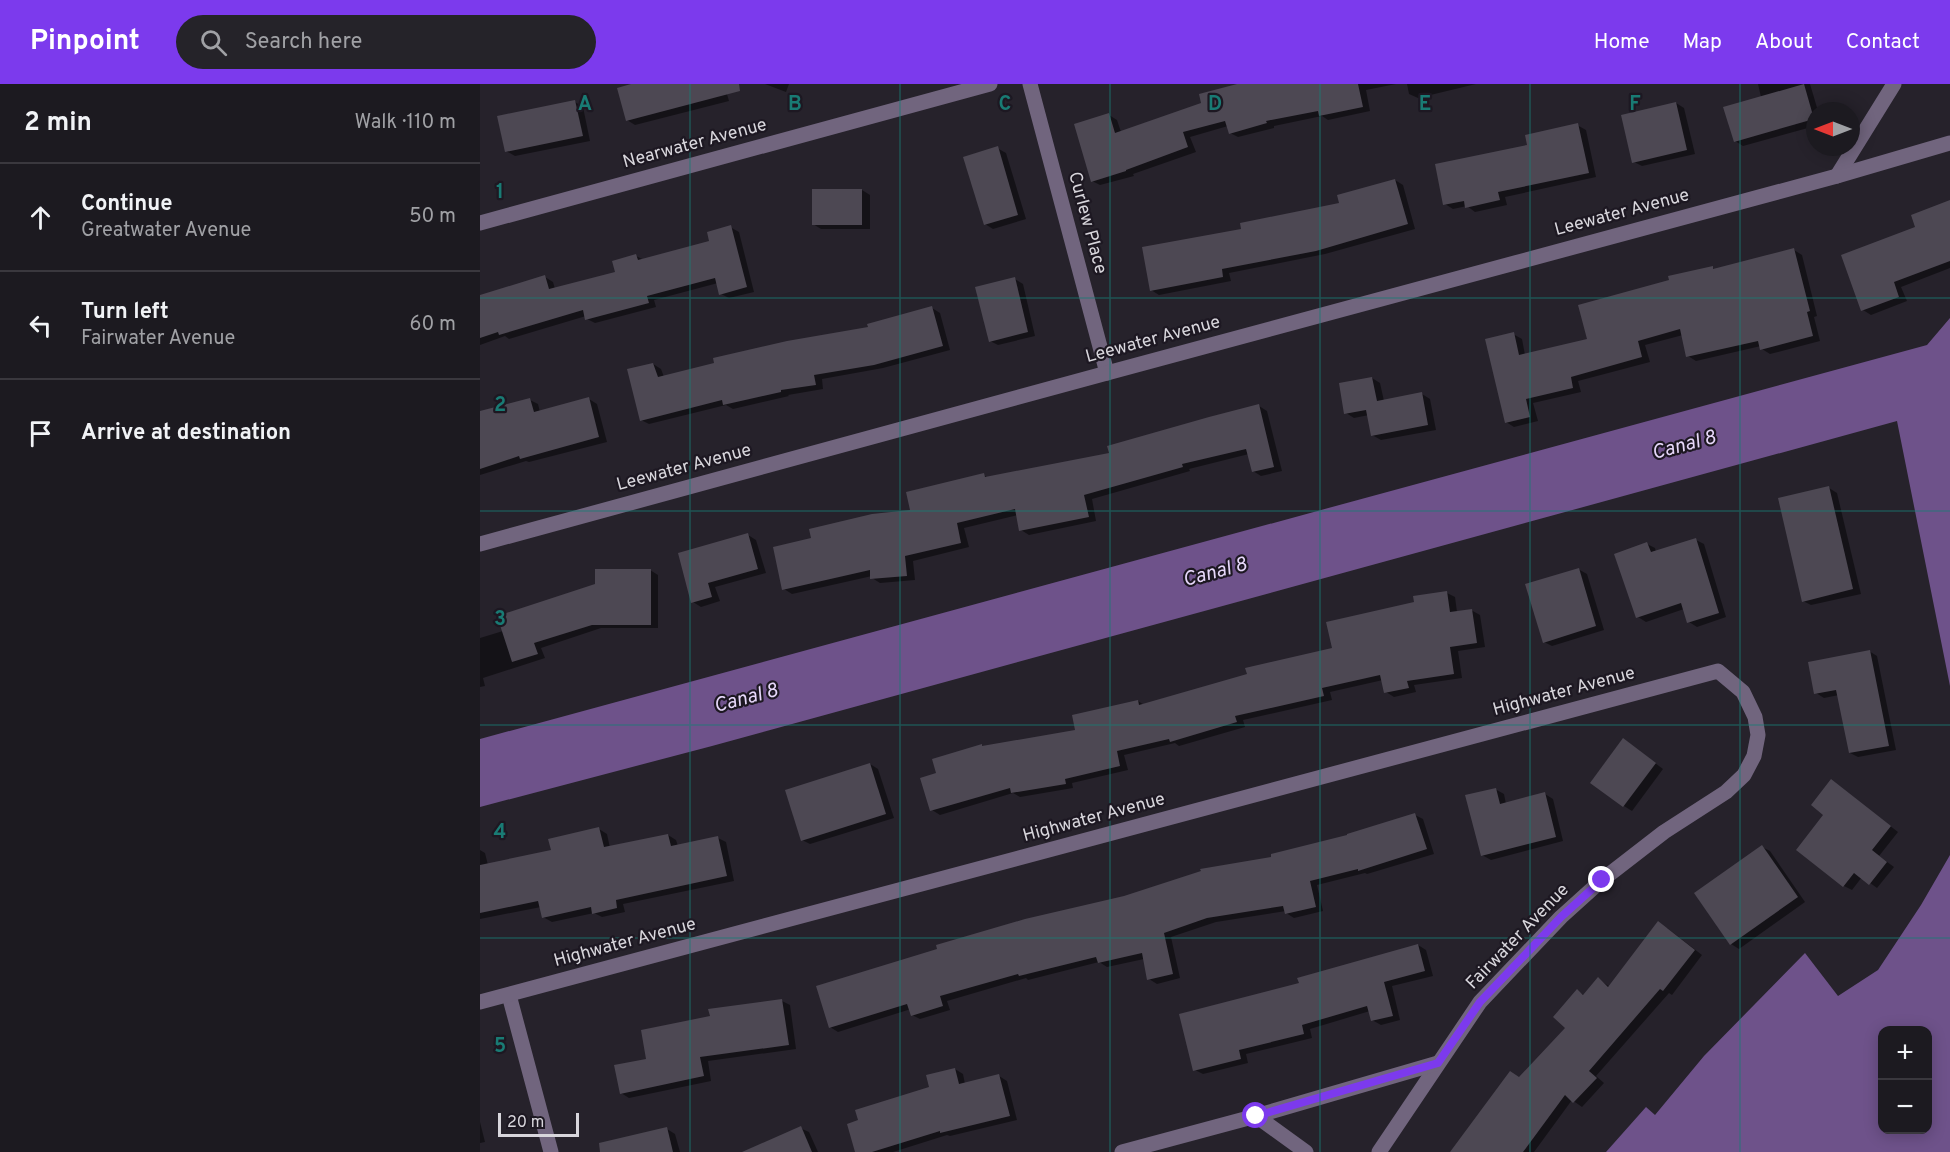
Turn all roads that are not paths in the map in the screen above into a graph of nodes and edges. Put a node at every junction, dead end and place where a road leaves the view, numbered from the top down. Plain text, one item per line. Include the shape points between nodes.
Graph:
1 (990, 84) edge
2 (1030, 84) edge
3 (1894, 84) edge
4 (1950, 143) edge
5 (1838, 176) junction
6 (480, 223) edge
7 (1107, 372) junction
8 (480, 544) edge
9 (1718, 671) joint
10 (509, 995) junction
11 (480, 1002) edge
12 (1438, 1063) junction
13 (1256, 1116) junction
14 (551, 1152) edge
15 (1122, 1152) edge
16 (1306, 1152) edge
17 (1379, 1152) edge

1 - 6 street, Nearwater Avenue
2 - 7 street, Curlew Place
3 - 5 street
4 - 5 street, Leewater Avenue
5 - 7 street, Leewater Avenue
7 - 8 street, Leewater Avenue
9 - 10 street, Highwater Avenue
9 - 12 street, Fairwater Avenue via 1743,692 1755,717 1758,735 1754,756 1744,775 1602,880 1561,917 1480,1002
10 - 11 street, Highwater Avenue
10 - 14 street
12 - 13 street
12 - 17 street, Fairwater Avenue
13 - 15 street
13 - 16 street

